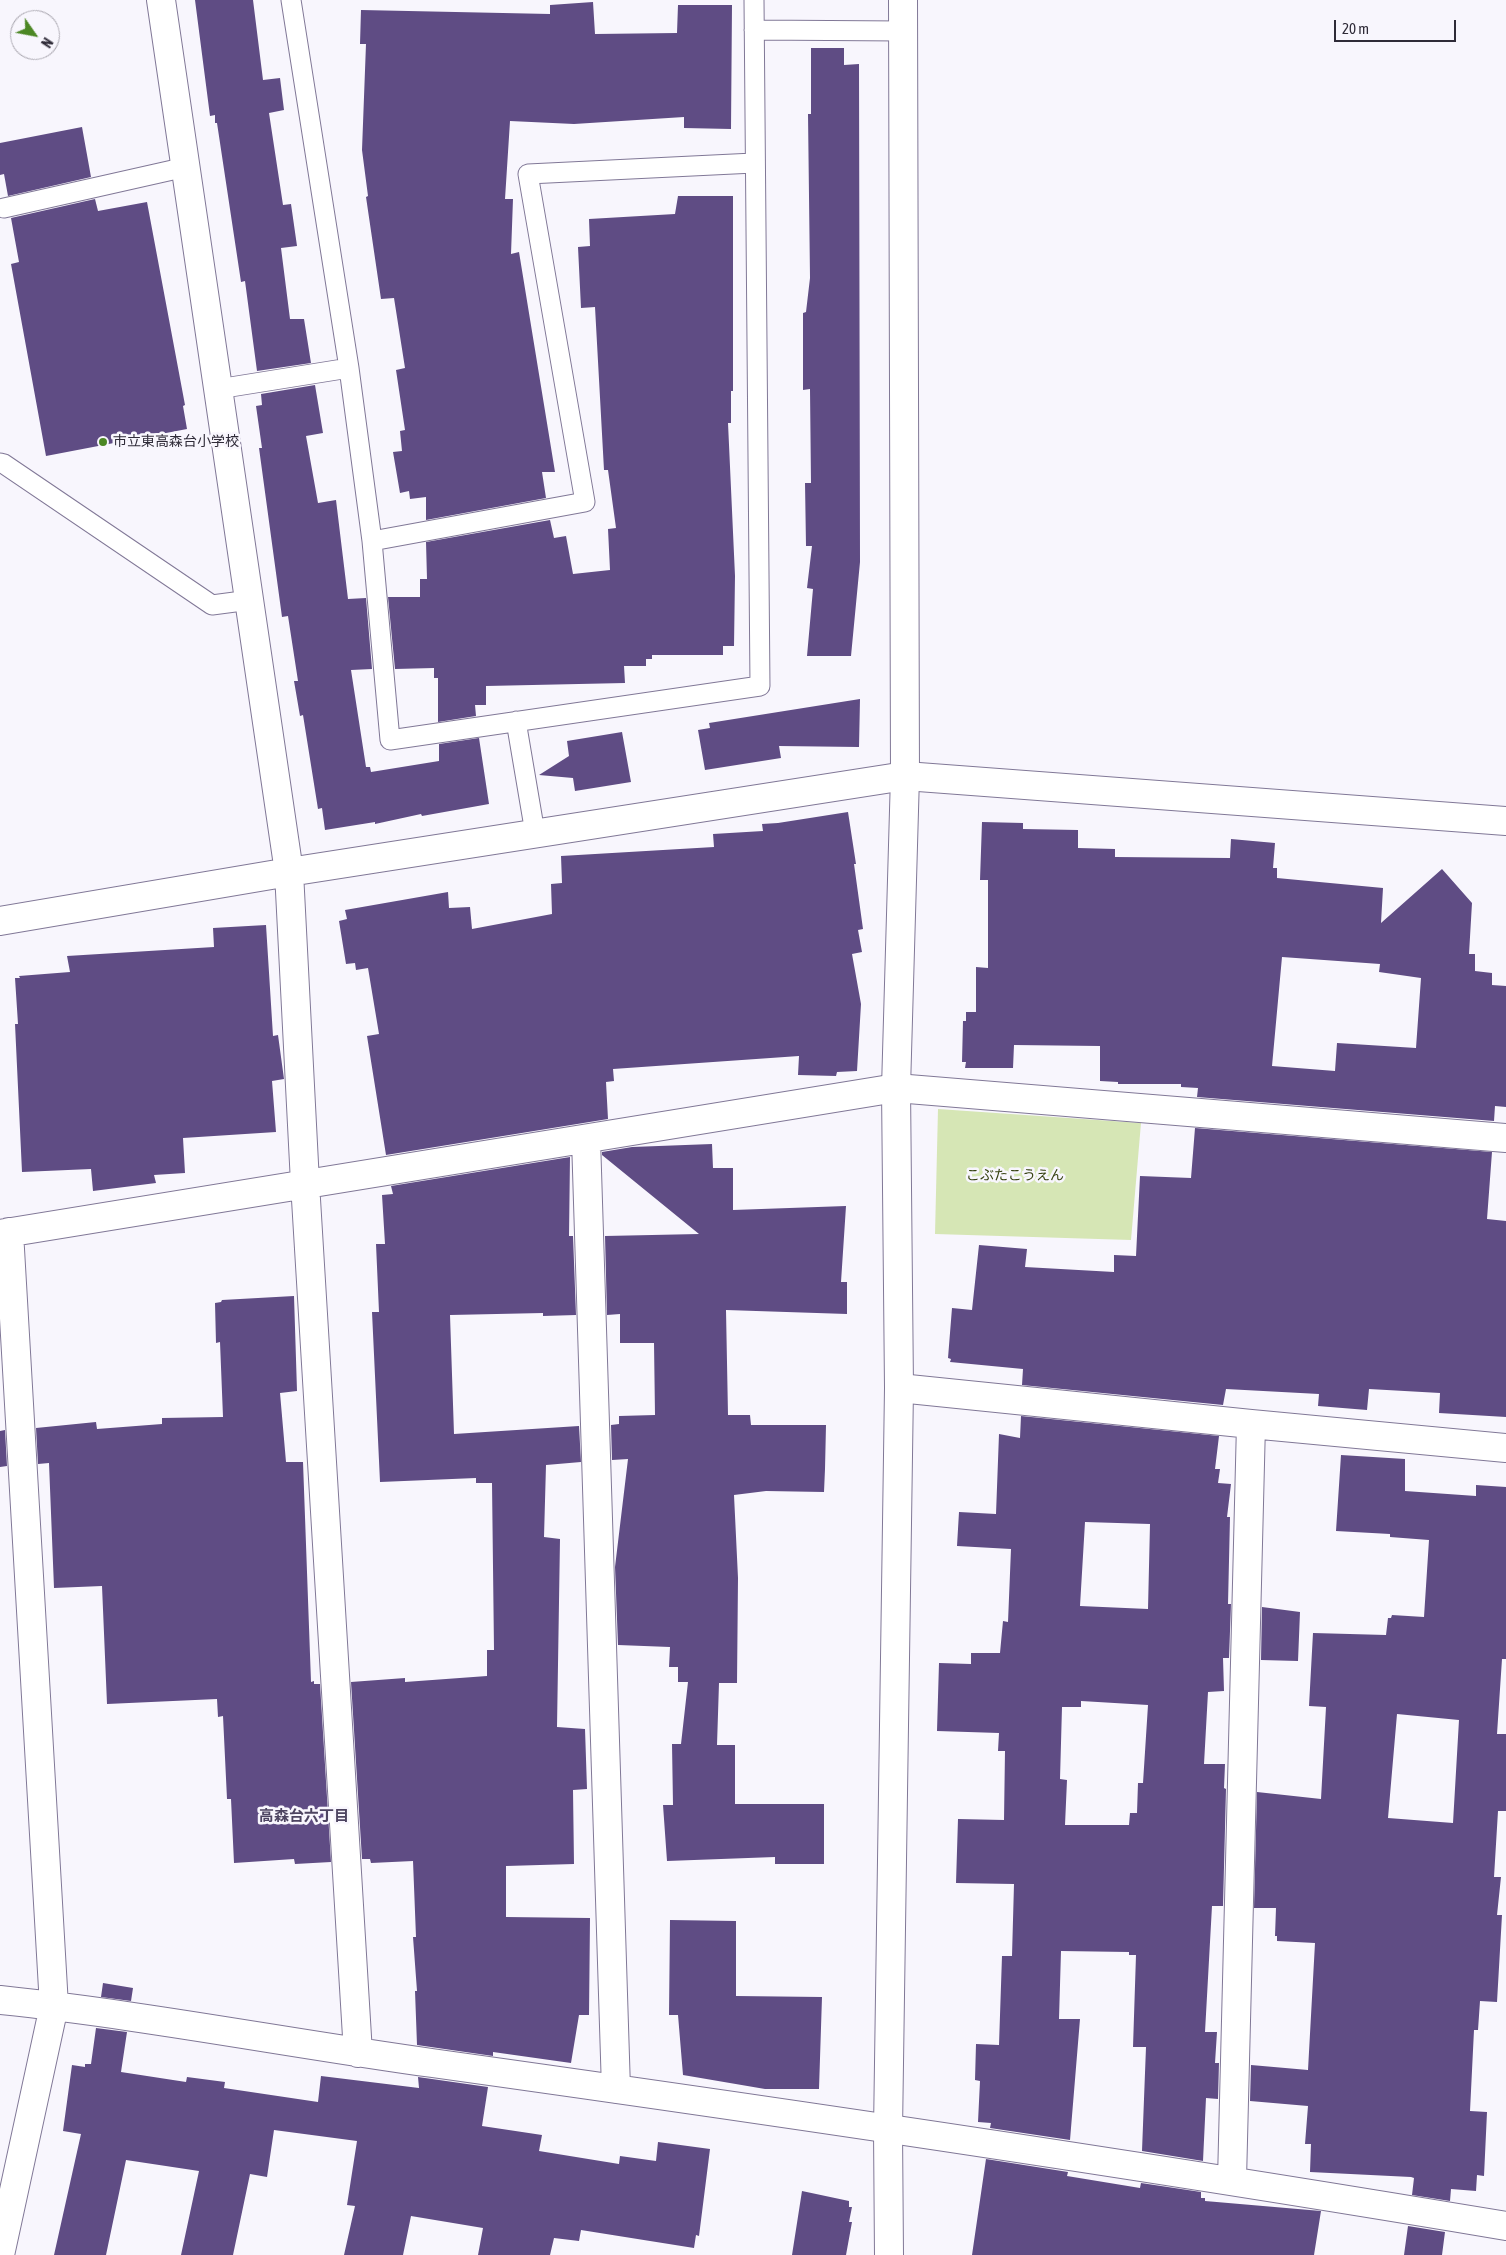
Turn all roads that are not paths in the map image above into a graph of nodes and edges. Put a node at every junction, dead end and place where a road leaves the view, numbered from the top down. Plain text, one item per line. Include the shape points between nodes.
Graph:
1 (161, 0) edge
2 (291, 0) edge
3 (754, 0) edge
4 (903, 0) edge
5 (754, 30) junction
6 (903, 31) junction
7 (754, 163) junction
8 (186, 167) junction
9 (4, 208) dead end
10 (349, 368) junction
11 (218, 389) junction
12 (0, 463) edge
13 (372, 542) junction
14 (250, 600) junction
15 (516, 721) junction
16 (905, 776) junction
17 (1506, 821) edge
18 (535, 833) junction
19 (289, 872) junction
20 (0, 921) edge
21 (896, 1088) junction
22 (1506, 1138) edge
23 (586, 1139) junction
24 (305, 1183) junction
25 (4, 1233) edge
26 (899, 1388) junction
27 (1251, 1424) junction
28 (1506, 1448) edge
29 (0, 2000) edge
30 (54, 2006) junction
31 (358, 2053) junction
32 (616, 2089) junction
33 (888, 2130) junction
34 (1232, 2180) junction
35 (1506, 2226) edge
36 (0, 2255) edge
37 (889, 2255) edge

1 - 8 street
2 - 10 lane
3 - 5 lane
4 - 6 street
5 - 6 lane
5 - 7 lane
6 - 16 street
7 - 13 lane via 528,174 585,502
7 - 15 lane via 760,686
8 - 9 lane
8 - 11 street
10 - 11 lane
10 - 13 lane
11 - 14 street
12 - 14 lane via 212,605
13 - 15 lane via 390,740
14 - 19 street
15 - 18 lane
16 - 17 street
16 - 18 street
16 - 21 street
18 - 19 street
19 - 20 street
19 - 24 street
21 - 22 street
21 - 23 street
21 - 26 street
23 - 24 street
23 - 32 street
24 - 25 street
24 - 31 street
25 - 30 street
26 - 27 street
26 - 33 street
27 - 28 street
27 - 34 street
29 - 30 street
30 - 31 street
30 - 36 street
31 - 32 street
32 - 33 street
33 - 34 street
33 - 37 street
34 - 35 street

